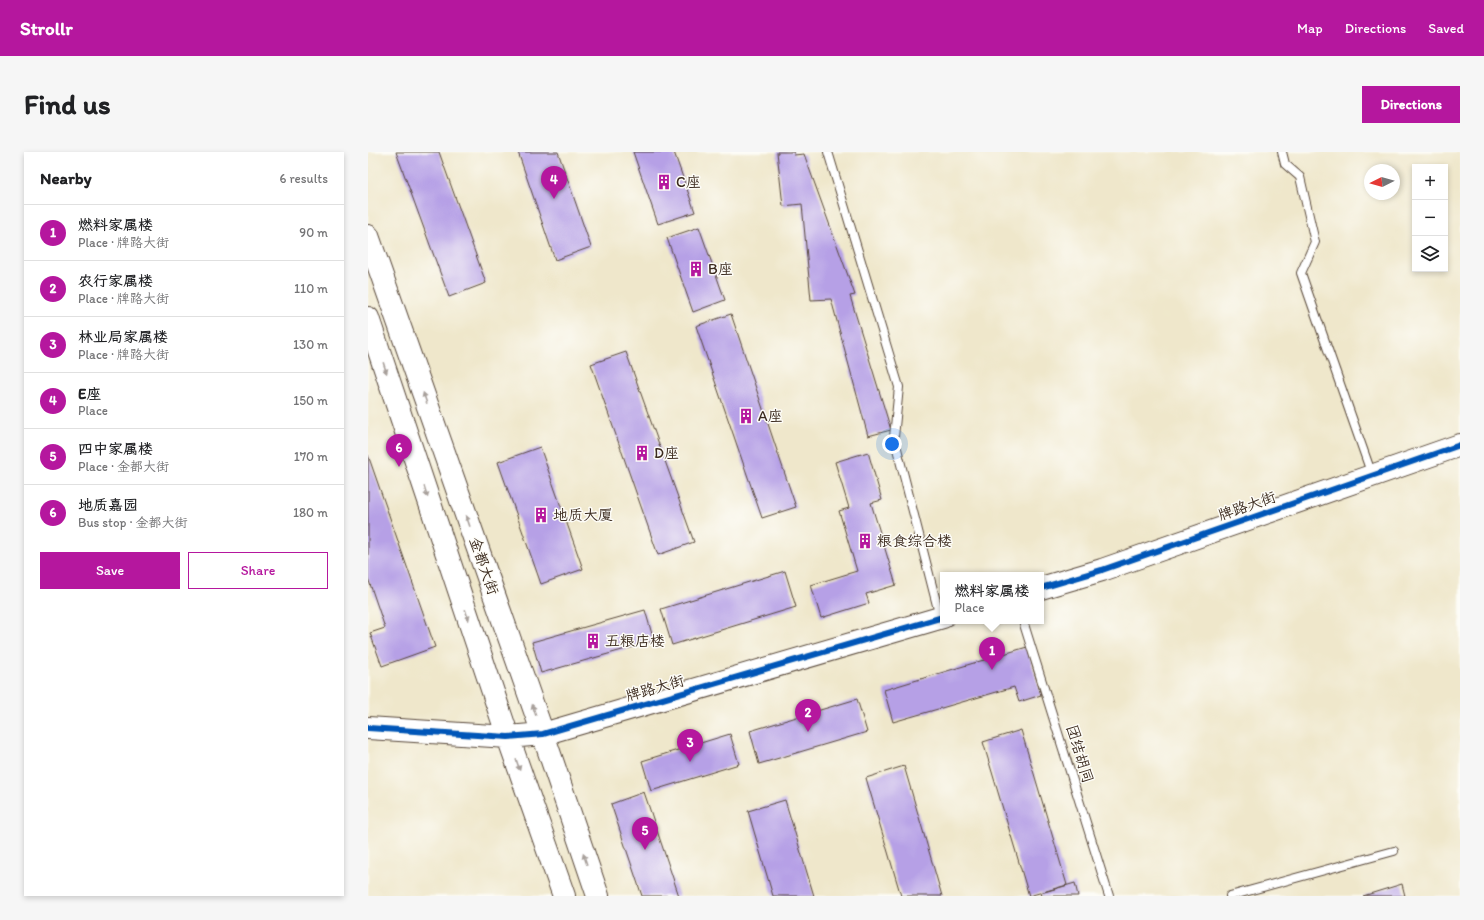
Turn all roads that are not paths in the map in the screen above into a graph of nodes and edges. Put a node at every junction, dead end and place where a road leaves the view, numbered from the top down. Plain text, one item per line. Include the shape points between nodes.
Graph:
1 (828, 152) edge
2 (1282, 152) edge
3 (368, 236) edge
4 (368, 318) edge
5 (1460, 445) edge
6 (1373, 475) junction
7 (1044, 587) edge
8 (940, 610) edge
9 (940, 618) edge
10 (1025, 624) edge
11 (368, 728) edge
12 (543, 734) junction
13 (508, 737) junction
14 (1394, 851) dead end
15 (564, 896) edge
16 (598, 896) edge
17 (1109, 896) edge
18 (1230, 896) edge

1 - 8 lane via 899,387 894,437
2 - 6 lane via 1285,164 1300,176 1315,242 1301,273
12 -> 3 main road, 金都大街
4 -> 13 main road, 金都大街
5 - 6 main road, 牌路大街
6 - 7 main road, 牌路大街 via 1102,570
9 - 12 main road, 牌路大街
10 - 17 lane, 团结胡同
11 - 13 main road, 牌路大街
12 - 13 main road, 牌路大街
16 -> 12 main road, 金都大街
13 -> 15 main road, 金都大街
14 - 18 lane

